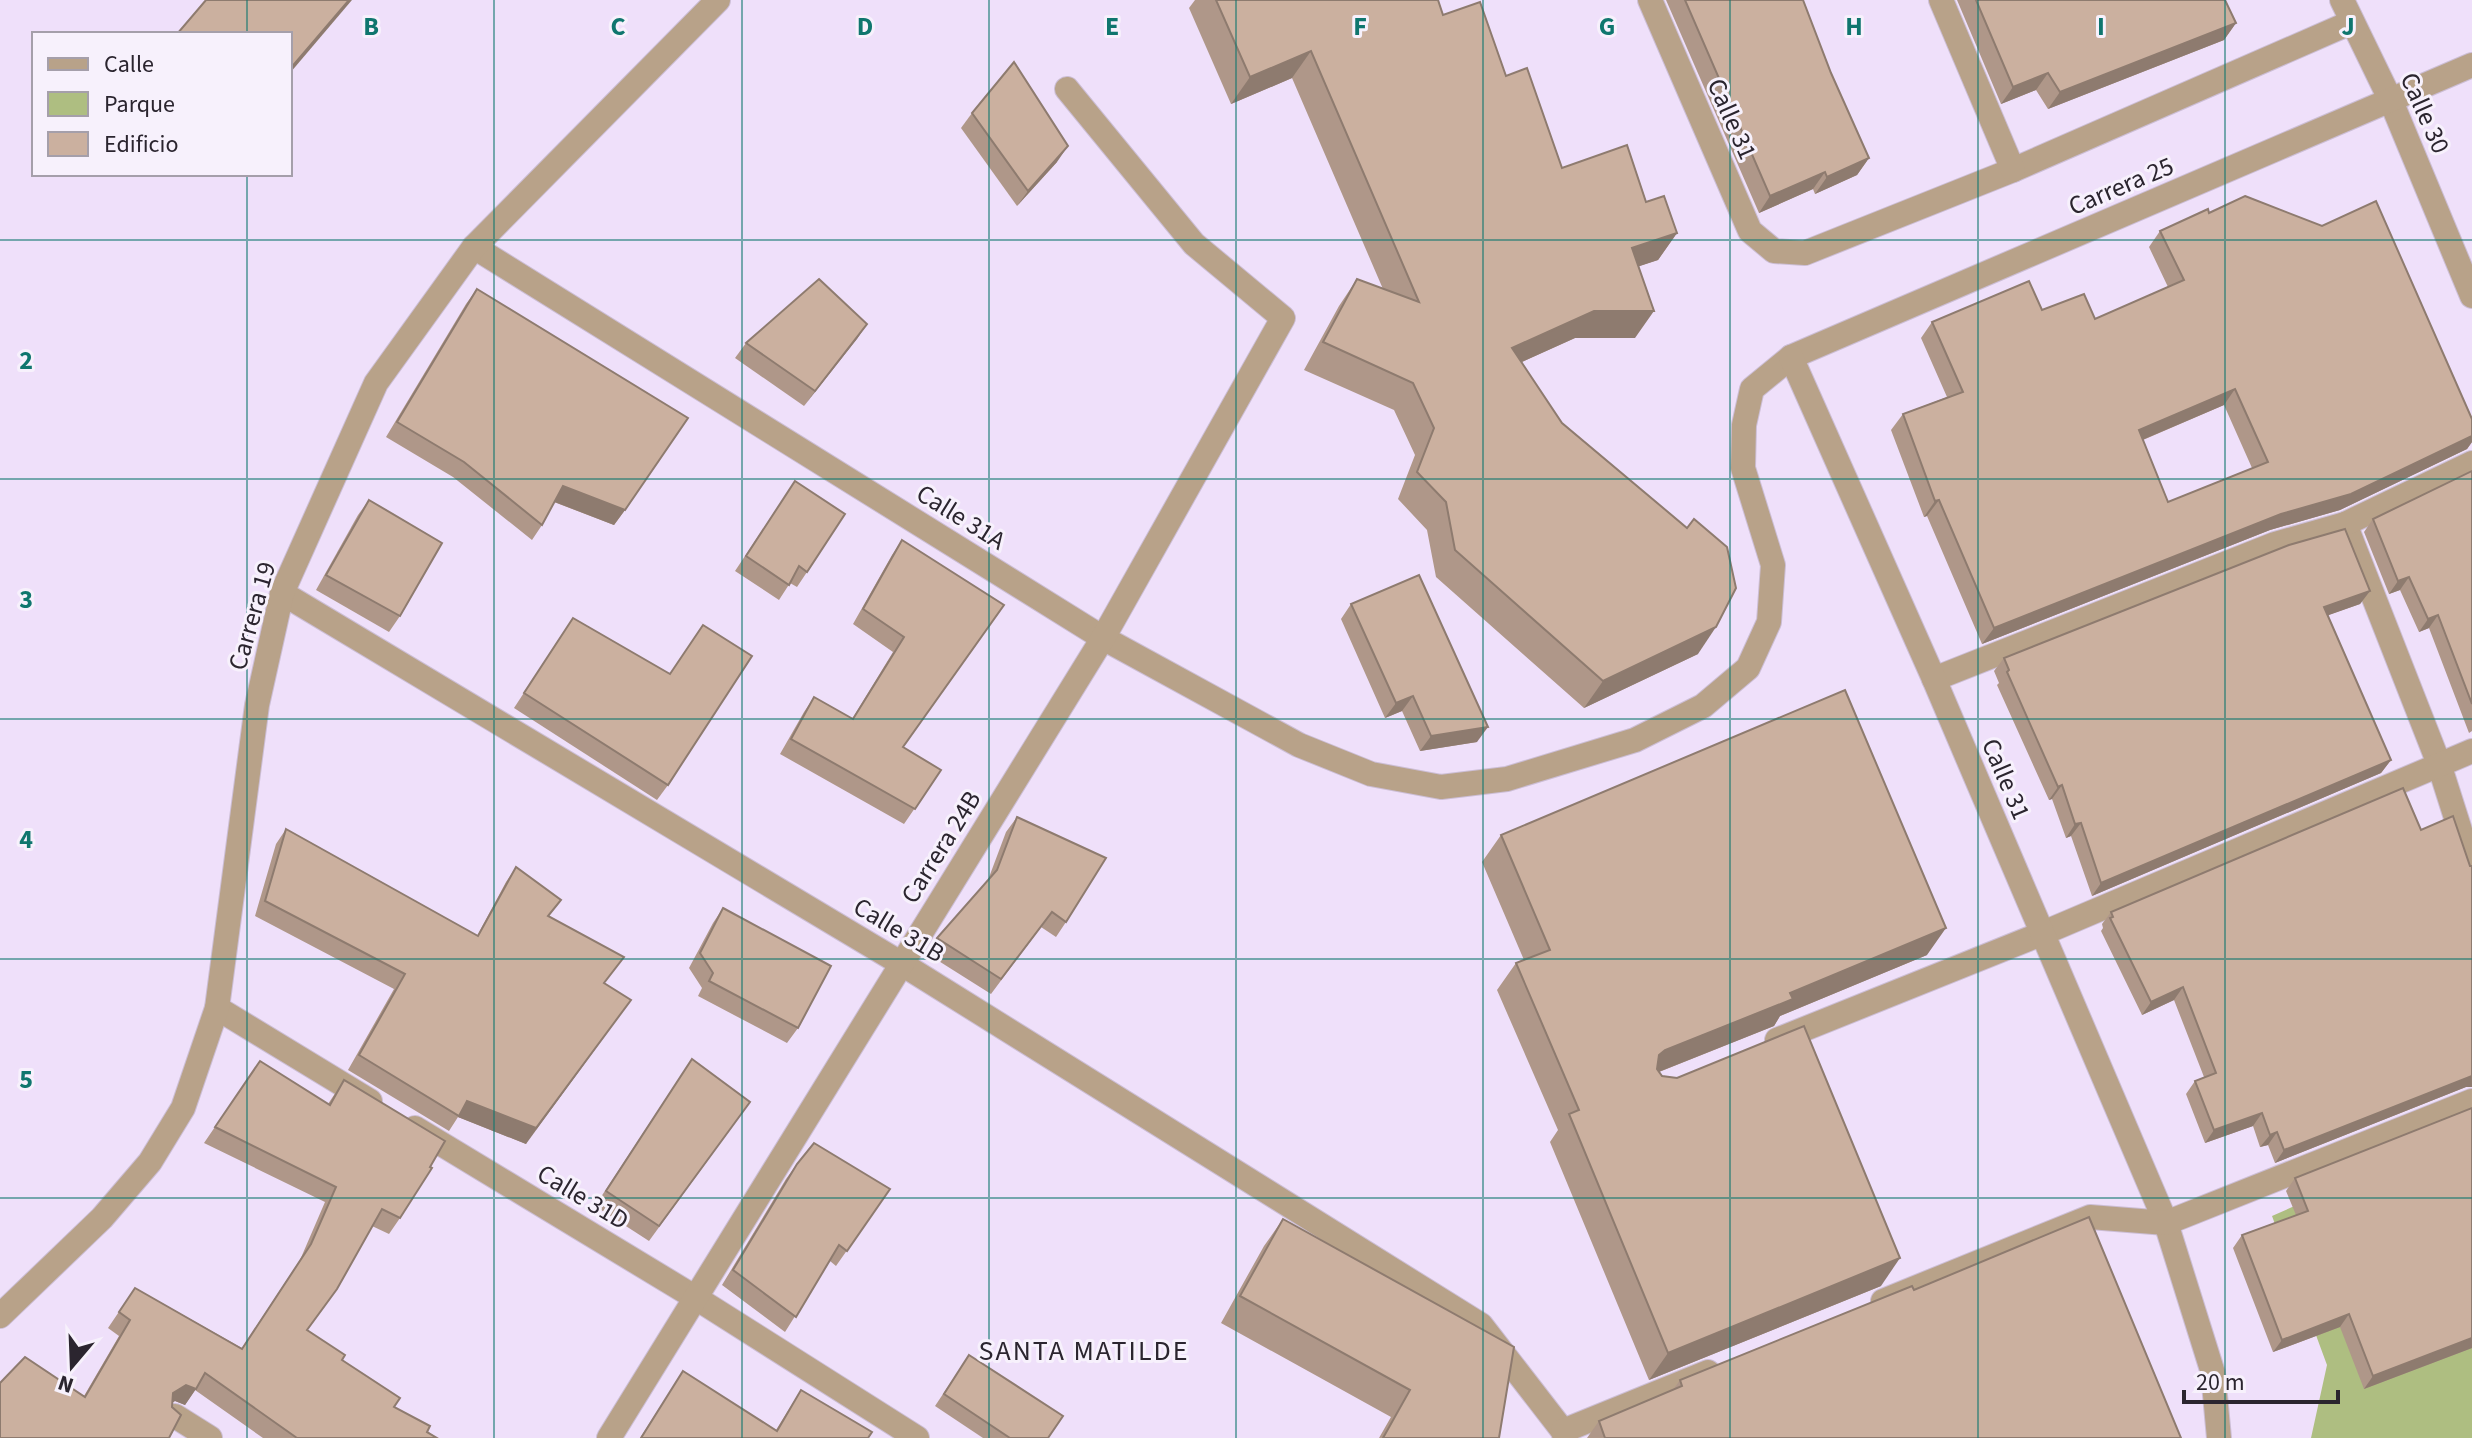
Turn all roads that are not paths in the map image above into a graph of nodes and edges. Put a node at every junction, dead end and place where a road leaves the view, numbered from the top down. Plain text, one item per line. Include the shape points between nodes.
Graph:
1 (718, 0) edge
2 (1650, 0) edge
3 (1941, 0) edge
4 (2347, 11) edge
5 (2472, 65) edge
6 (1067, 89) dead end
7 (2391, 101) junction
8 (2013, 170) junction
9 (474, 247) junction
10 (2472, 296) edge
11 (1791, 357) junction
12 (2472, 463) edge
13 (2345, 524) junction
14 (282, 593) junction
15 (1103, 638) junction
16 (1934, 679) junction
17 (2472, 751) edge
18 (2439, 764) junction
19 (1441, 787) joint
20 (2472, 868) edge
21 (2041, 934) junction
22 (902, 964) junction
23 (217, 1008) junction
24 (1753, 1050) edge
25 (2472, 1101) edge
26 (2166, 1223) junction
27 (696, 1298) junction
28 (1856, 1312) edge
29 (0, 1316) edge
30 (1724, 1366) edge
31 (175, 1416) edge
32 (1564, 1434) edge
33 (210, 1438) edge
34 (609, 1438) edge
35 (917, 1438) edge
36 (2219, 1438) edge

1 - 9 street, Carrera 19
2 - 8 street, Calle 31 via 1750,231 1774,251 1805,253
3 - 8 street
4 - 7 street, Calle 30
4 - 8 street
5 - 7 street, Carrera 25
6 - 15 street, Carrera 24B via 1194,244 1283,318
7 - 10 street, Calle 30
7 - 11 street, Carrera 25
9 - 14 street, Carrera 19 via 376,383
9 - 15 street, Calle 31A
11 - 16 street, Calle 31
11 - 19 street, Carrera 25 via 1752,389 1744,425 1743,468 1773,565 1769,622 1748,668 1703,706 1635,740 1507,779
12 - 13 street
13 - 16 street via 2275,544
13 - 18 street
14 - 22 street, Calle 31B
14 - 23 street, Carrera 19 via 257,705
15 - 19 street, Calle 31A via 1299,745 1371,774
15 - 22 street, Carrera 24B
16 - 21 street, Calle 31
17 - 18 street
18 - 20 street
18 - 21 street
21 - 24 street
21 - 26 street, Calle 31
22 - 27 street, Carrera 24B
22 - 32 street, Calle 31B via 1481,1325
23 - 27 street, Calle 31D
23 - 29 street, Carrera 19 via 183,1108 150,1162 102,1218
25 - 26 street
26 - 28 street via 2090,1217
26 - 36 street, Calle 31 via 2213,1373
27 - 34 street, Carrera 24B
27 - 35 street, Calle 31D
30 - 32 street
31 - 33 street

